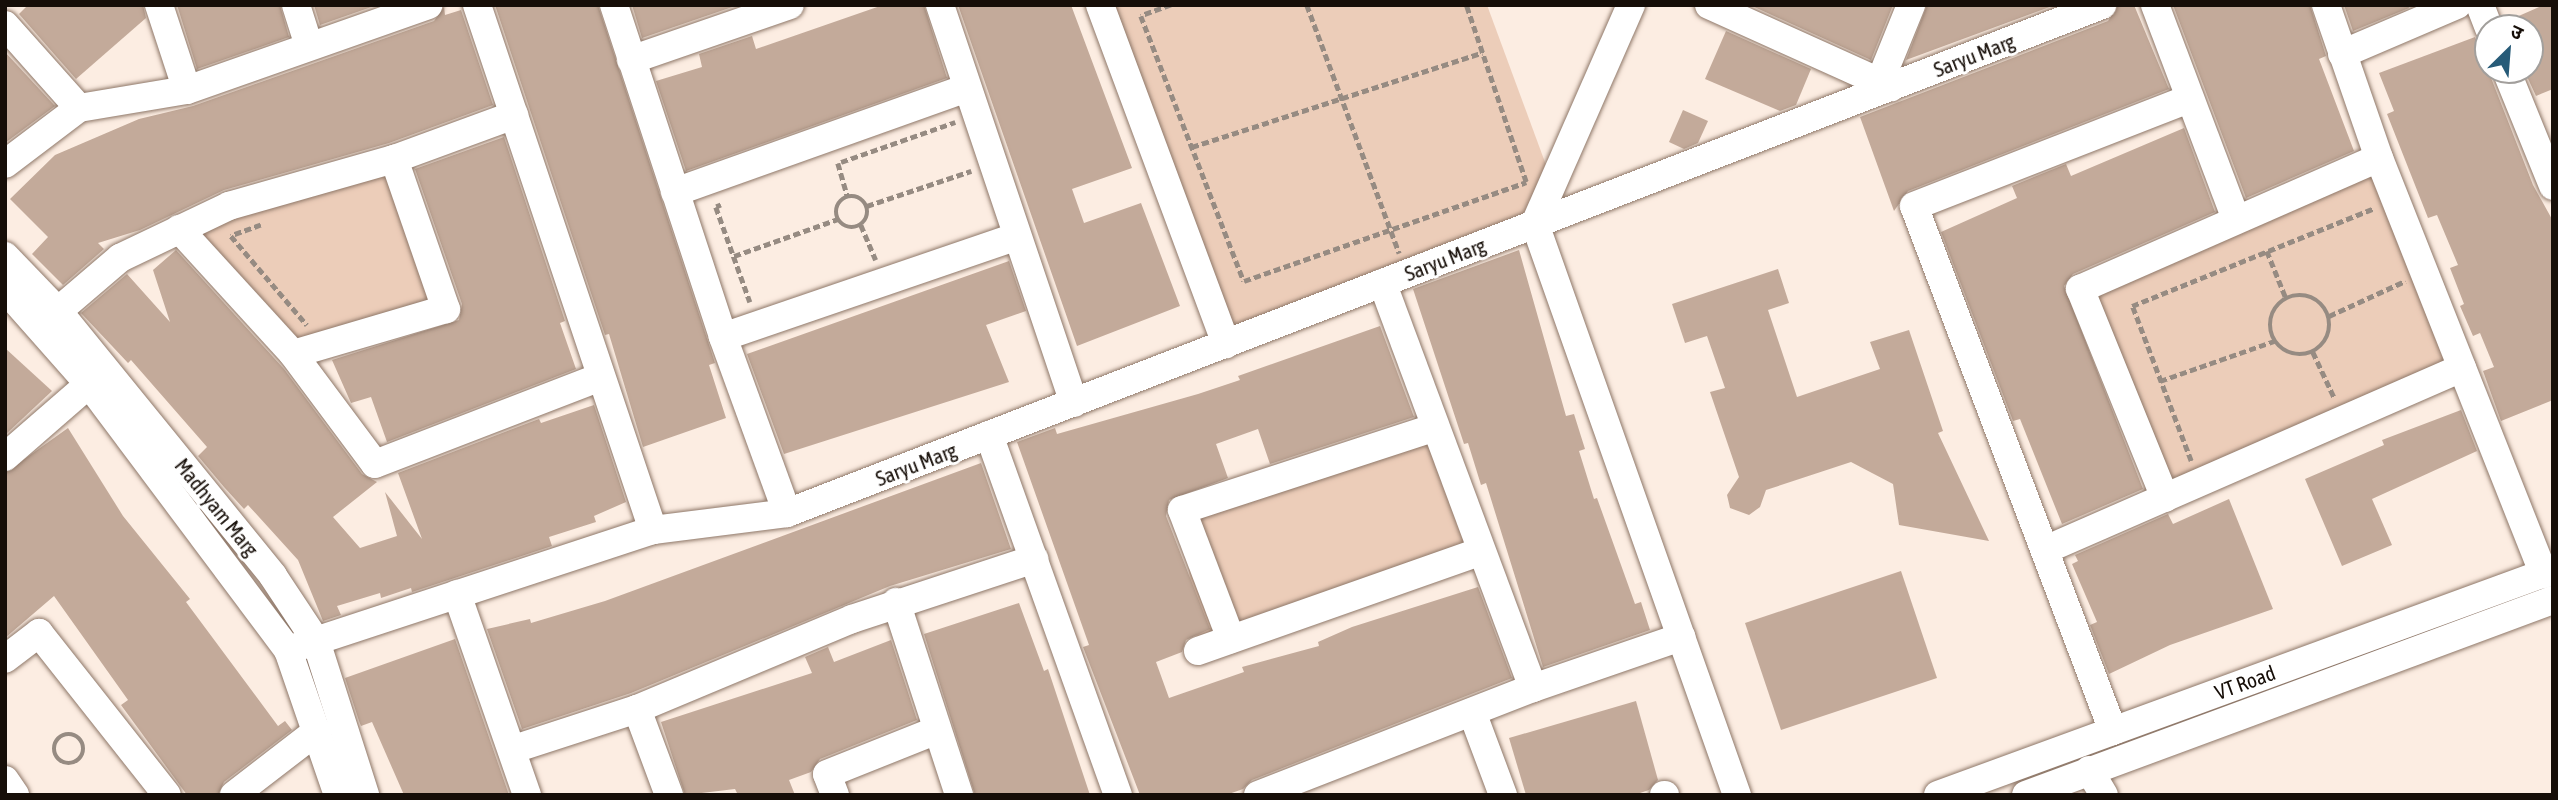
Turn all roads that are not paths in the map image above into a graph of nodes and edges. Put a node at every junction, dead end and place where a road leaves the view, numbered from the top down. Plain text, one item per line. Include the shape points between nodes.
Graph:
1 (159, 5) edge
2 (296, 5) edge
3 (428, 5) edge
4 (477, 5) edge
5 (614, 5) edge
6 (790, 5) edge
7 (940, 5) edge
8 (1100, 5) edge
9 (1631, 5) edge
10 (1709, 5) edge
11 (1911, 5) edge
12 (2102, 5) edge
13 (2154, 5) edge
14 (2326, 5) edge
15 (2457, 5) edge
16 (1771, 17) edge
17 (5, 25) edge
18 (309, 46) junction
19 (2342, 54) junction
20 (631, 60) junction
21 (1886, 83) junction
22 (2512, 84) edge
23 (967, 88) junction
24 (187, 90) junction
25 (2188, 99) junction
26 (79, 108) junction
27 (514, 115) junction
28 (2379, 158) junction
29 (394, 159) junction
30 (5, 164) edge
31 (2553, 186) edge
32 (675, 192) junction
33 (2236, 219) junction
34 (1535, 224) junction
35 (179, 229) junction
36 (1015, 237) junction
37 (5, 256) edge
38 (1382, 283) junction
39 (5, 289) edge
40 (58, 311) junction
41 (723, 337) junction
42 (1226, 344) junction
43 (293, 354) junction
44 (2462, 368) junction
45 (601, 377) junction
46 (89, 384) junction
47 (1074, 402) junction
48 (1433, 428) junction
49 (989, 435) junction
50 (5, 457) edge
51 (2165, 498) junction
52 (787, 513) junction
53 (653, 530) junction
54 (2045, 550) junction
55 (1479, 552) junction
56 (1034, 559) junction
57 (2548, 572) edge
58 (457, 594) junction
59 (2553, 600) edge
60 (896, 603) junction
61 (1681, 637) junction
62 (1231, 639) junction
63 (316, 641) junction
64 (288, 650) junction
65 (1198, 651) dead end
66 (5, 659) edge
67 (1533, 688) junction
68 (637, 709) junction
69 (1472, 712) junction
70 (937, 730) junction
71 (317, 731) junction
72 (2113, 731) junction
73 (1496, 747) dead end
74 (514, 749) junction
75 (2089, 770) junction
76 (5, 780) edge
77 (15, 795) edge
78 (167, 795) edge
79 (234, 795) edge
80 (338, 795) edge
81 (365, 795) edge
82 (527, 795) edge
83 (669, 795) edge
84 (835, 795) edge
85 (959, 795) edge
86 (1118, 795) edge
87 (1258, 795) edge
88 (1503, 795) edge
89 (1515, 795) edge
90 (1737, 795) edge
91 (1938, 795) edge
92 (2026, 795) edge
93 (2104, 795) edge

1 - 24 street
2 - 18 street
3 - 18 street
4 - 27 street
5 - 20 street
6 - 20 street
7 - 23 street
8 - 42 street
9 - 34 street
10 - 16 street
11 - 21 street
12 - 21 street, Saryu Marg
13 - 25 street
14 - 19 street
15 - 19 street
16 - 21 street
17 - 26 street
18 - 24 street
19 - 28 street
20 - 32 street
21 - 34 street, Saryu Marg
22 - 31 street
23 - 32 street
23 - 36 street via 979,164
24 - 26 street
25 - 33 street
25 - 54 street via 1914,206
26 - 30 street
27 - 29 street
27 - 45 street
28 - 33 street
28 - 44 street
29 - 35 street via 303,182
29 - 43 street via 446,309
32 - 41 street
33 - 51 street via 2080,289
34 - 38 street, Saryu Marg
34 - 61 street
35 - 40 street via 120,258
35 - 43 street
36 - 41 street
36 - 47 street
37 - 40 street, Madhyam Marg
38 - 42 street, Saryu Marg
38 - 48 street
39 - 46 street, Madhyam Marg
40 - 63 street, Madhyam Marg via 273,576
41 - 52 street
42 - 47 street, Saryu Marg
43 - 45 street via 375,464
44 - 51 street
44 - 57 street
45 - 53 street
46 - 50 street
46 - 64 street, Madhyam Marg
47 - 49 street, Saryu Marg
48 - 55 street
48 - 62 street via 1182,510
49 - 52 street, Saryu Marg
49 - 56 street
51 - 54 street
52 - 53 street, Saryu Marg
53 - 58 street, Saryu Marg
54 - 72 street
55 - 62 street
55 - 67 street
56 - 60 street
56 - 86 street
57 - 72 street, VT Road
58 - 63 street, Saryu Marg
58 - 74 street
59 - 75 street, VT Road
60 - 68 street
60 - 70 street
61 - 67 street
61 - 90 street
62 - 65 street
63 - 64 street, Saryu Marg
63 - 81 street, Madhyam Marg
64 - 71 street, Madhyam Marg via 290,667
66 - 78 street via 39,634
67 - 69 street
68 - 74 street
68 - 83 street
69 - 87 street
69 - 88 street
70 - 84 street via 827,774
70 - 85 street
71 - 79 street
71 - 80 street, Madhyam Marg
72 - 91 street, VT Road
73 - 89 street
74 - 82 street
75 - 92 street, VT Road
75 - 93 street
76 - 77 street

